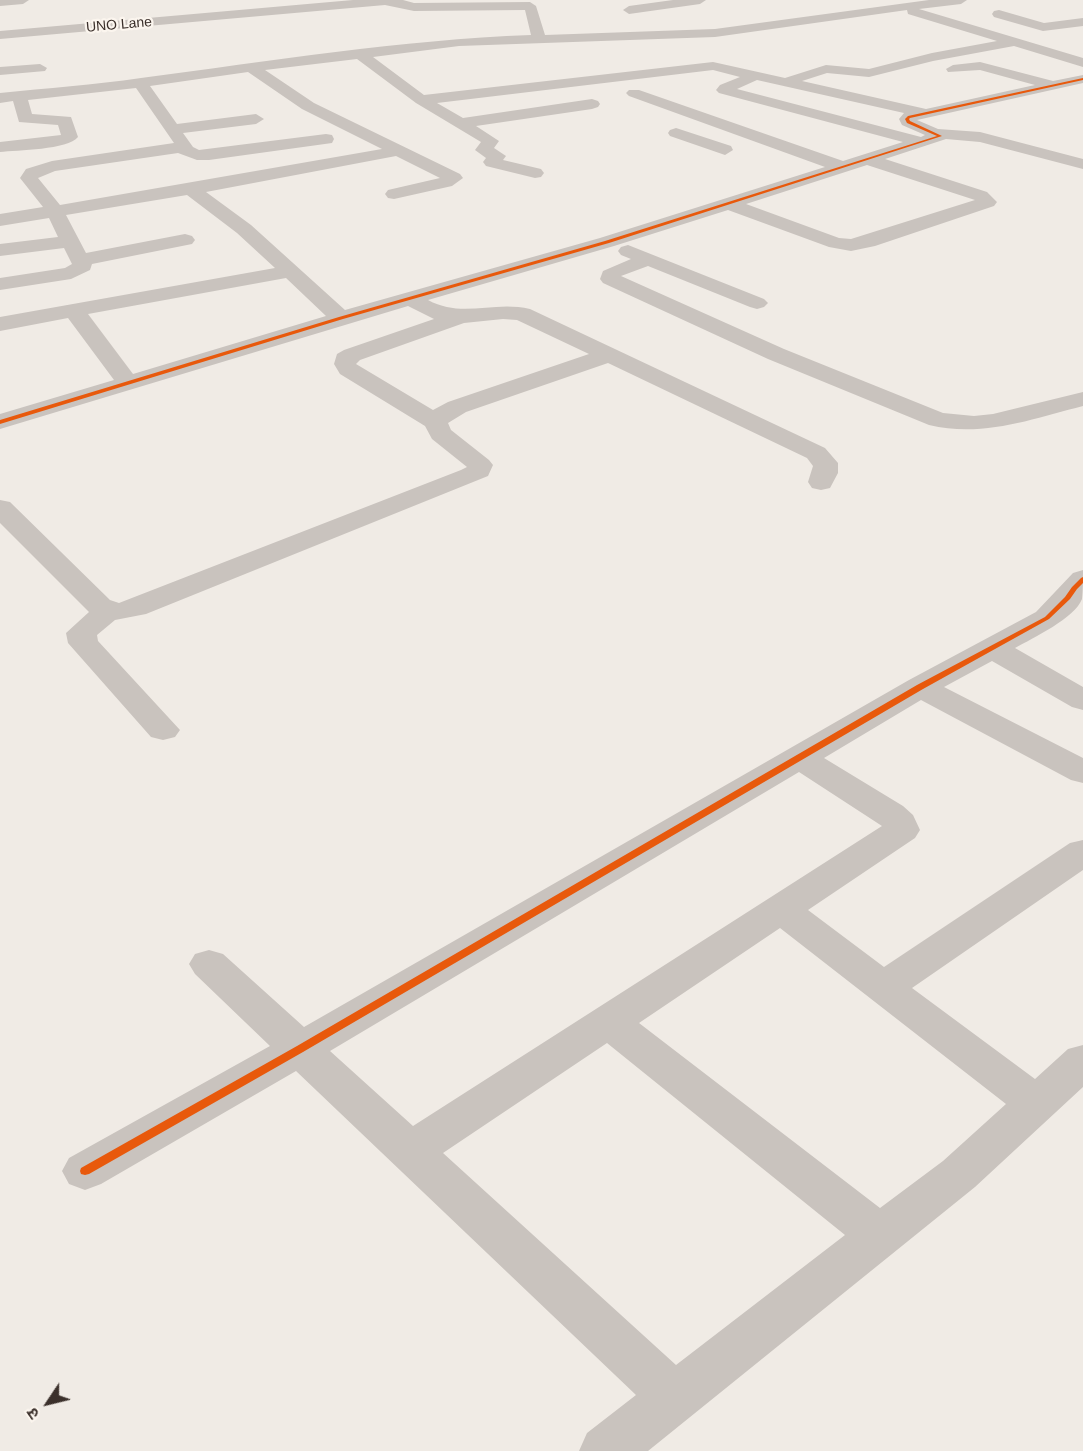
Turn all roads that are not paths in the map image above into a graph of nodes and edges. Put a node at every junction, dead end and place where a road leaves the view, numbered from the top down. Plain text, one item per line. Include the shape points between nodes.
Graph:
1 (23, 0) edge
2 (700, 0) edge
3 (830, 0) edge
4 (959, 0) edge
5 (391, 1) edge
6 (0, 2) edge
7 (318, 3) edge
8 (116, 8) dead end
9 (901, 8) junction
10 (629, 9) dead end
11 (862, 12) junction
12 (570, 24) dead end
13 (126, 25) junction
14 (1081, 28) edge
15 (538, 32) junction
16 (0, 34) edge
17 (688, 35) junction
18 (467, 41) junction
19 (1018, 43) junction
20 (360, 54) junction
21 (494, 56) dead end
22 (1083, 63) edge
23 (713, 66) junction
24 (251, 67) junction
25 (40, 68) dead end
26 (0, 71) edge
27 (933, 74) dead end
28 (755, 76) junction
29 (1083, 79) edge
30 (783, 82) junction
31 (140, 83) junction
32 (1053, 85) junction
33 (634, 93) dead end
34 (19, 96) junction
35 (0, 98) edge
36 (421, 100) junction
37 (592, 104) dead end
38 (924, 113) junction
39 (256, 119) dead end
40 (461, 123) junction
41 (173, 129) junction
42 (676, 133) dead end
43 (939, 134) junction
44 (326, 139) dead end
45 (921, 142) junction
46 (0, 147) edge
47 (183, 149) junction
48 (397, 151) junction
49 (741, 155) dead end
50 (867, 159) junction
51 (1083, 164) edge
52 (842, 167) junction
53 (784, 170) dead end
54 (536, 173) dead end
55 (806, 178) junction
56 (190, 189) junction
57 (394, 194) dead end
58 (727, 204) junction
59 (55, 212) junction
60 (0, 220) edge
61 (185, 240) dead end
62 (71, 241) junction
63 (607, 242) junction
64 (0, 250) edge
65 (80, 260) junction
66 (646, 260) junction
67 (291, 271) junction
68 (0, 284) edge
69 (410, 298) junction
70 (757, 303) dead end
71 (75, 312) junction
72 (463, 316) junction
73 (341, 318) junction
74 (0, 324) edge
75 (610, 355) junction
76 (127, 382) junction
77 (1083, 399) edge
78 (0, 422) edge
79 (435, 422) junction
80 (820, 482) dead end
81 (0, 508) edge
82 (1083, 579) edge
83 (108, 611) junction
84 (992, 648) junction
85 (920, 687) junction
86 (1083, 700) edge
87 (163, 730) dead end
88 (800, 759) junction
89 (1083, 772) edge
90 (1083, 852) edge
91 (782, 910) junction
92 (209, 964) dead end
93 (884, 987) junction
94 (609, 1022) junction
95 (300, 1049) junction
96 (1083, 1061) edge
97 (1037, 1104) junction
98 (411, 1151) junction
99 (85, 1171) dead end
100 (881, 1236) junction
101 (675, 1398) junction
102 (606, 1451) edge

1 - 6 street
2 - 10 street
3 - 11 street
4 - 9 street
4 - 14 street via 1043,27
5 - 7 street, UNO Lane
5 - 15 street, UNO Lane via 414,7 527,5
7 - 13 street, UNO Lane
8 - 13 street
9 - 11 street
9 - 19 street
11 - 17 street
12 - 15 street
13 - 16 street, UNO Lane
14 - 19 street
15 - 17 street
15 - 18 street
17 - 23 street
18 - 20 street
18 - 21 street
19 - 22 street
19 - 30 street via 865,73 822,70
20 - 24 street
20 - 36 street
23 - 28 street
23 - 36 street
24 - 31 street
24 - 48 street via 308,106
25 - 26 street
27 - 32 street via 980,66
28 - 30 street
28 - 45 street via 724,90
29 - 32 street
30 - 38 street
31 - 34 street
31 - 41 street
32 - 38 street
33 - 52 street
34 - 35 street
34 - 46 street via 25,119 65,120 70,137
36 - 40 street
37 - 40 street
38 - 43 street via 907,119
39 - 41 street
40 - 54 street via 491,141 483,150 496,156 492,162
41 - 47 street via 185,146
42 - 49 street
43 - 45 street via 938,138
43 - 51 street via 980,137
44 - 47 street via 209,155
45 - 50 street
47 - 59 street via 37,170 30,178
48 - 56 street
48 - 57 street via 454,178
50 - 52 street
50 - 58 street via 981,196 988,202 851,245
52 - 55 street
53 - 55 street
55 - 58 street
56 - 59 street
56 - 67 street
58 - 63 street
59 - 60 street
59 - 62 street
61 - 65 street
62 - 64 street
62 - 65 street
63 - 66 street
63 - 69 street
65 - 68 street via 83,266 77,272
66 - 70 street
66 - 77 street via 614,272 610,279 776,354 938,420 960,424 990,422
67 - 71 street
67 - 73 street
69 - 72 street via 434,312
69 - 73 street
71 - 74 street
71 - 76 street
72 - 75 street via 502,311 522,314
72 - 79 street via 345,359 348,369
73 - 76 street
75 - 79 street via 457,407
75 - 80 street via 816,453 828,469
76 - 78 street
79 - 83 street via 441,434 475,459 479,471 135,608
81 - 83 street
82 - 84 street via 1047,618
83 - 87 street via 84,628 83,643
84 - 85 street
84 - 86 street
85 - 88 street
85 - 89 street
88 - 91 street via 890,814 902,830
88 - 95 street
90 - 93 street
91 - 93 street
91 - 94 street
92 - 95 street
93 - 97 street
94 - 98 street
94 - 100 street
95 - 98 street
95 - 99 street
96 - 97 street
97 - 100 street via 959,1174
98 - 101 street
100 - 101 street
101 - 102 street

